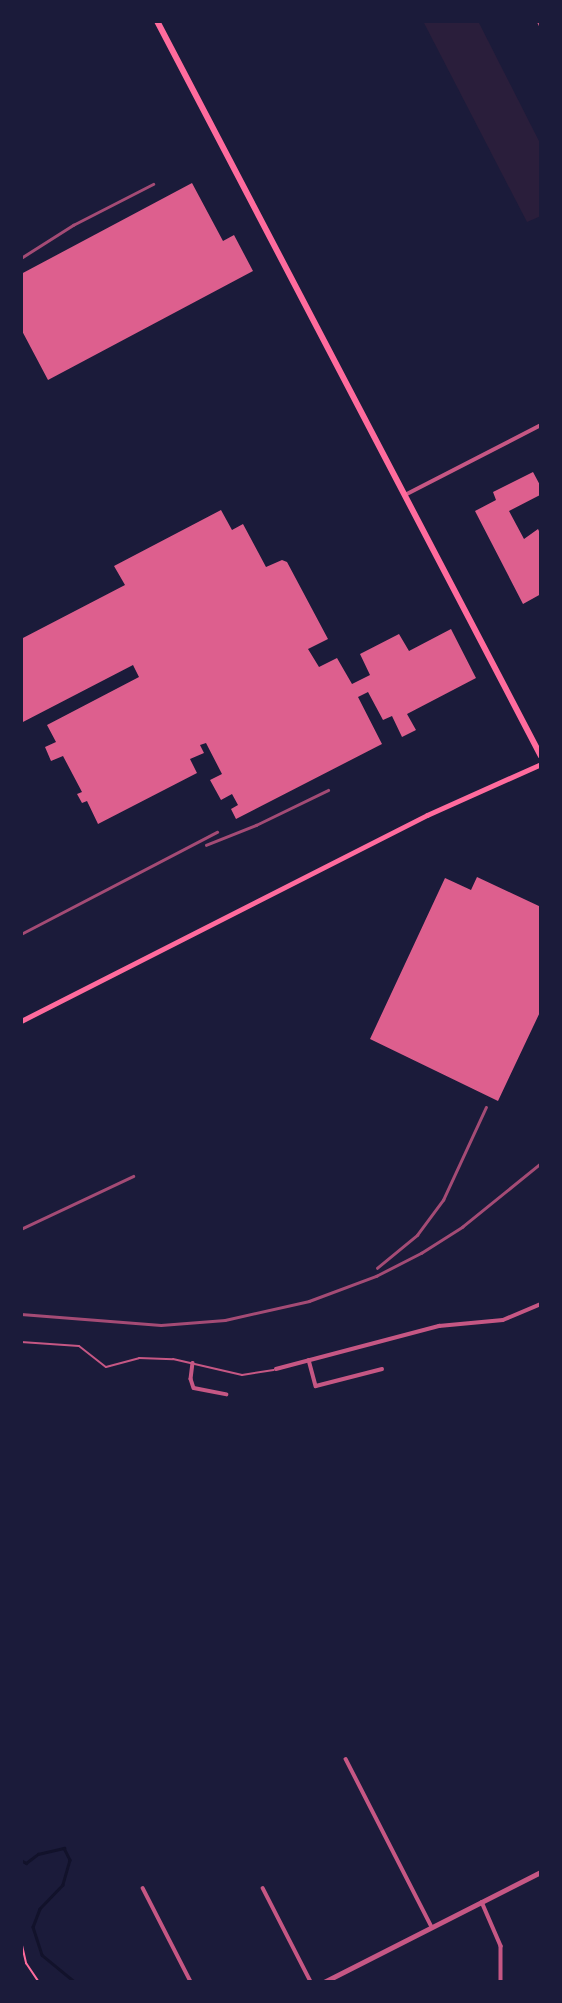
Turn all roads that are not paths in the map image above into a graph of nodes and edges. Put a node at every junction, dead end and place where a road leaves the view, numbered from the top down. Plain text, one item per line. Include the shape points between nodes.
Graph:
1 (157, 21) edge
2 (541, 425) edge
3 (405, 495) junction
4 (541, 756) edge
5 (541, 764) edge
6 (21, 1021) edge
7 (541, 1304) edge
8 (21, 1342) edge
9 (309, 1360) junction
10 (194, 1363) junction
11 (382, 1369) dead end
12 (276, 1370) joint
13 (226, 1394) dead end
14 (346, 1759) dead end
15 (541, 1872) edge
16 (143, 1888) dead end
17 (263, 1888) dead end
18 (482, 1902) junction
19 (432, 1927) junction
20 (191, 1982) edge
21 (311, 1982) edge
22 (324, 1982) edge
23 (501, 1982) edge

1 - 3 main road
2 - 3 street
3 - 4 main road
5 - 6 main road via 426,815
7 - 9 street via 503,1320 439,1326
8 - 10 lane via 79,1346 105,1367 139,1358
9 - 11 street via 316,1386
9 - 12 street
10 - 12 lane via 242,1375
10 - 13 street via 194,1388
14 - 19 street
15 - 18 street
16 - 20 street
17 - 21 street
18 - 19 street
18 - 23 street via 502,1946
19 - 22 street

